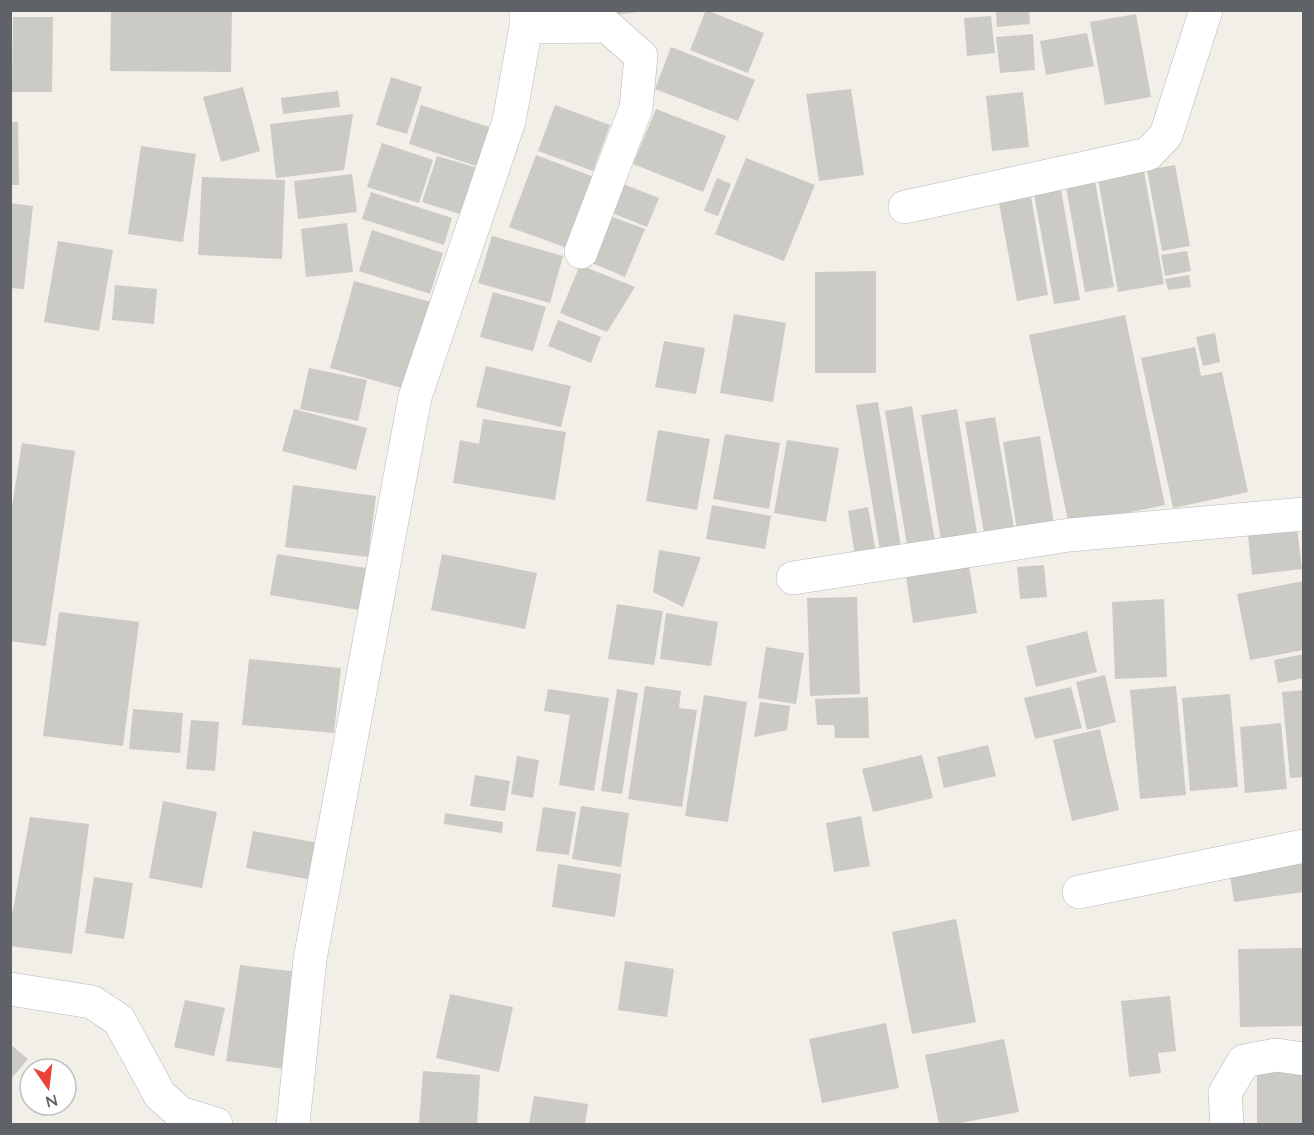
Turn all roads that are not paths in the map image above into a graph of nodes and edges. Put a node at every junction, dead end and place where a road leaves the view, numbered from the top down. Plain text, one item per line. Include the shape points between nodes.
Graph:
1 (1206, 10) edge
2 (526, 19) edge
3 (904, 207) dead end
4 (581, 252) dead end
5 (1304, 514) edge
6 (793, 578) dead end
7 (1304, 846) edge
8 (1079, 892) dead end
9 (10, 989) edge
10 (1304, 1059) edge
11 (216, 1125) edge
12 (293, 1125) edge
13 (1227, 1125) edge

1 - 3 street via 1166,135 1148,154
2 - 4 street via 607,26 641,56 636,108
2 - 12 street via 508,121 414,397 310,959
5 - 6 street via 1069,535
7 - 8 street
9 - 11 street via 92,1002 119,1020 160,1095 180,1113
10 - 13 street via 1276,1055 1244,1061 1225,1093

